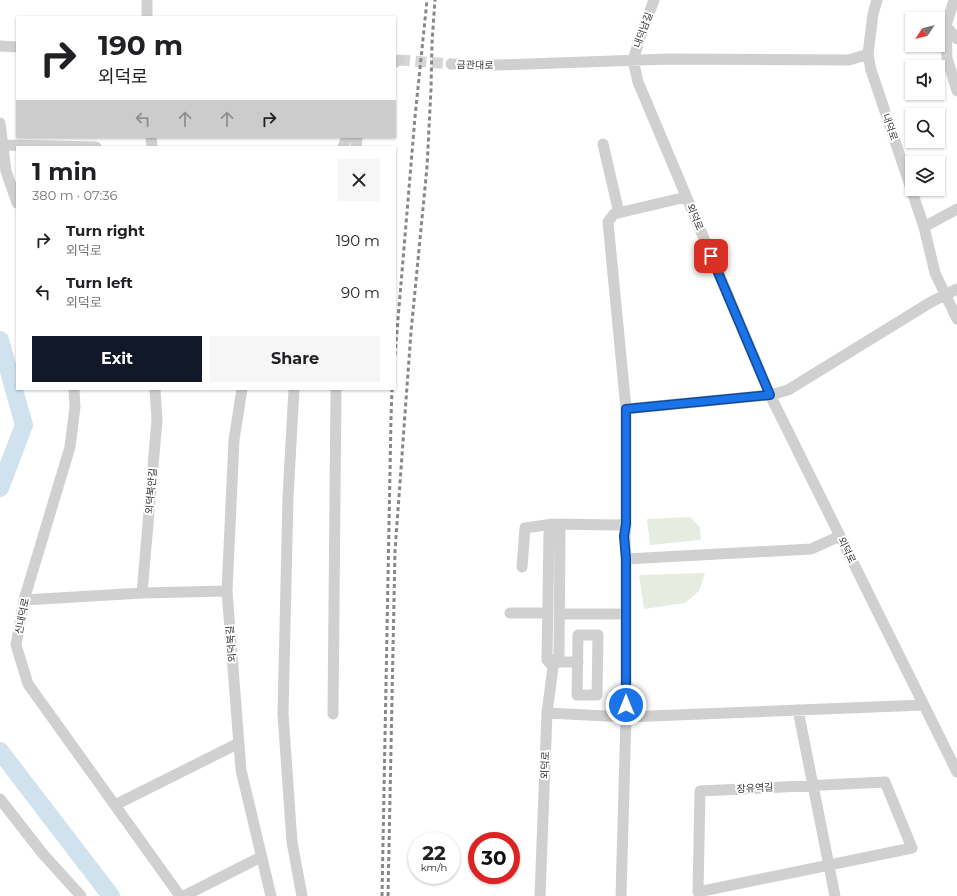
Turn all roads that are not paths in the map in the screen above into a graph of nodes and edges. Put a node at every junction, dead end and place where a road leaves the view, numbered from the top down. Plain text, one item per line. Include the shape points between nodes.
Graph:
1 (147, 0) edge
2 (654, 0) edge
3 (877, 0) edge
4 (955, 0) edge
5 (147, 16) edge
6 (946, 26) junction
7 (957, 39) edge
8 (0, 46) edge
9 (16, 46) edge
10 (868, 54) junction
11 (633, 60) junction
12 (451, 64) tunnel mouth
13 (957, 91) edge
14 (0, 123) edge
15 (603, 144) dead end
16 (3, 145) junction
17 (50, 146) edge
18 (686, 197) junction
19 (16, 200) edge
20 (957, 209) edge
21 (619, 213) junction
22 (924, 227) junction
23 (957, 289) edge
24 (945, 294) junction
25 (957, 319) edge
26 (74, 390) edge
27 (155, 390) edge
28 (242, 390) edge
29 (294, 390) edge
30 (336, 390) edge
31 (770, 395) junction
32 (626, 409) junction
33 (553, 524) junction
34 (626, 524) junction
35 (840, 536) junction
36 (626, 559) junction
37 (522, 566) dead end
38 (227, 591) junction
39 (142, 593) junction
40 (24, 600) junction
41 (510, 613) dead end
42 (541, 613) dead end
43 (566, 614) dead end
44 (619, 614) dead end
45 (578, 662) junction
46 (554, 664) junction
47 (923, 705) junction
48 (798, 710) junction
49 (547, 713) junction
50 (333, 714) dead end
51 (626, 716) junction
52 (239, 743) junction
53 (957, 772) edge
54 (814, 785) junction
55 (0, 799) edge
56 (115, 805) junction
57 (261, 857) junction
58 (829, 865) junction
59 (81, 896) edge
60 (180, 896) edge
61 (184, 896) edge
62 (270, 896) edge
63 (302, 896) edge
64 (540, 896) edge
65 (621, 896) edge
66 (835, 896) edge

1 - 5 street
2 - 11 street, 내덕남길
3 - 10 street, 내덕로
4 - 6 street
6 - 7 street
6 - 13 street via 946,58
8 - 9 street
10 - 11 street, 금관대로 via 849,60
10 - 22 street, 내덕로 via 871,70
11 - 12 street, 금관대로 via 499,65
11 - 18 street, 외덕로 via 638,82
14 - 16 street
15 - 21 street
16 - 17 street
16 - 19 street via 6,171
18 - 21 street
18 - 31 street, 외덕로
20 - 22 street
21 - 32 street via 614,214 608,222
22 - 24 street, 내덕로 via 935,273
23 - 24 street
24 - 25 street, 내덕로
24 - 31 street via 788,390
26 - 40 street, 신내덕로 via 75,407 70,447
27 - 39 street, 외덕북안길 via 157,420
28 - 38 street, 외덕북길 via 234,440
29 - 63 street via 288,497 283,714 292,842
30 - 50 street
31 - 32 street
31 - 35 street, 외덕로
32 - 34 street
33 - 34 street
33 - 37 street via 525,528
33 - 46 street via 549,534 547,660
34 - 36 street
35 - 36 street via 811,549
35 - 47 street, 외덕로
36 - 51 street
38 - 39 street
38 - 52 street, 외덕북길
39 - 40 street
40 - 56 street, 신내덕로 via 16,645 28,684
41 - 42 street
43 - 44 street
45 - 45 street via 577,695 597,695 598,635 578,635
45 - 46 street
46 - 49 street, 외덕로
47 - 48 street
47 - 53 street, 외덕로
48 - 51 street
48 - 54 street
49 - 51 street
49 - 64 street, 외덕로
51 - 65 street
52 - 56 street
52 - 57 street, 외덕북길 via 241,770
54 - 58 street
54 - 58 street, 장유역길 via 885,782 912,848
54 - 58 street, 장유역길 via 700,791 698,892
55 - 59 street via 43,854
56 - 60 street, 신내덕로
57 - 61 street
57 - 62 street, 외덕북길
58 - 66 street

